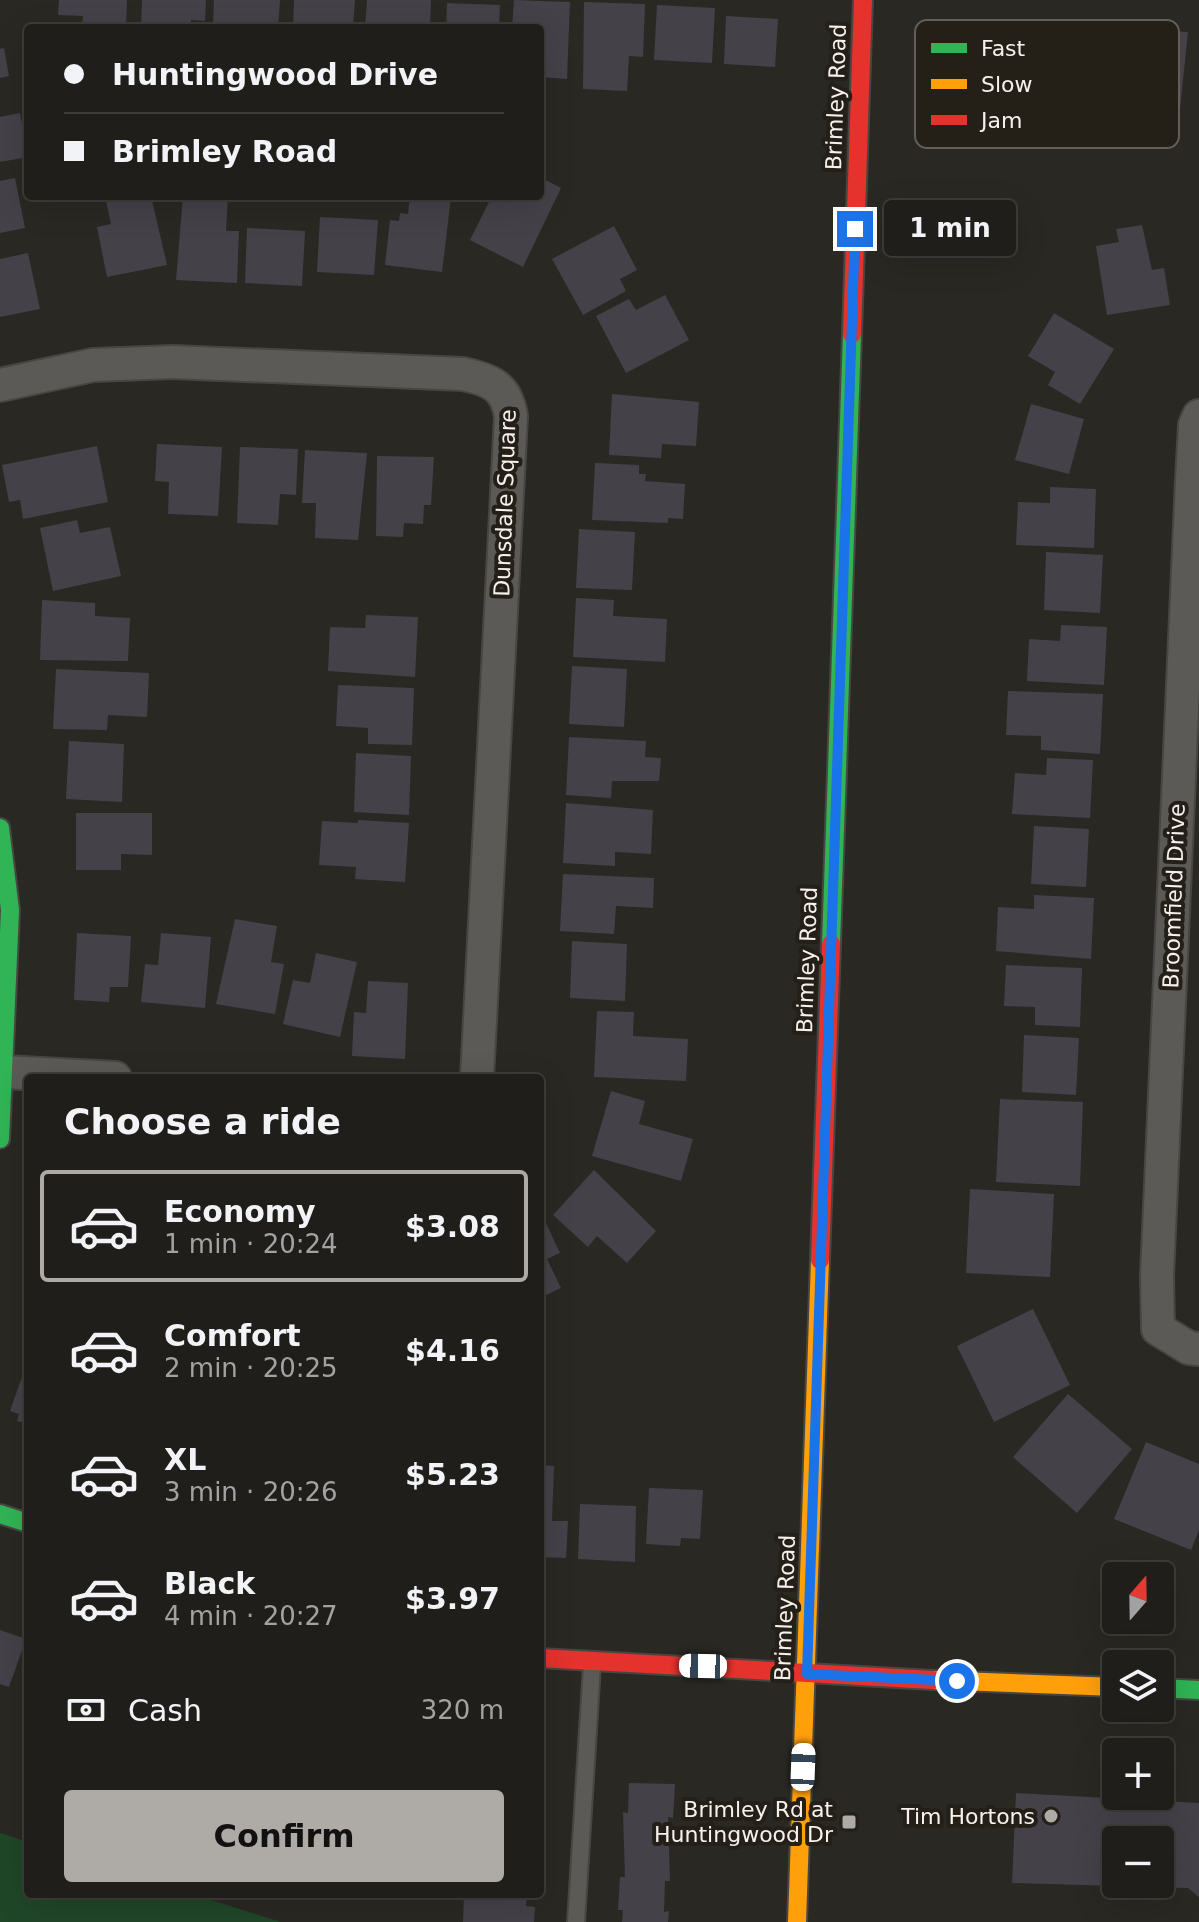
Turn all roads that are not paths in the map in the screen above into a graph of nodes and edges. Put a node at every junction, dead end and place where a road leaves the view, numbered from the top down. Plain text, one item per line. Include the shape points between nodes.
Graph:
1 (863, 0) edge
2 (0, 385) edge
3 (1199, 416) edge
4 (0, 828) edge
5 (4, 1072) junction
6 (41, 1074) edge
7 (477, 1074) edge
8 (0, 1139) edge
9 (1199, 1349) edge
10 (0, 1514) edge
11 (24, 1522) edge
12 (544, 1658) edge
13 (592, 1663) junction
14 (807, 1674) junction
15 (1102, 1686) edge
16 (1174, 1689) edge
17 (1199, 1690) edge
18 (576, 1922) edge
19 (797, 1922) edge

1 - 14 main road, Brimley Road
2 - 7 street, Dunsdale Square via 93,365 173,362 463,374 493,381 508,397
3 - 9 street, Broomfield Drive via 1191,496 1157,1290 1158,1329
4 - 5 main road via 10,910
5 - 6 street
5 - 8 main road
10 - 11 main road
12 - 13 main road
13 - 14 main road via 731,1666
13 - 18 lane
14 - 15 main road
14 - 19 main road, Brimley Road
16 - 17 main road

